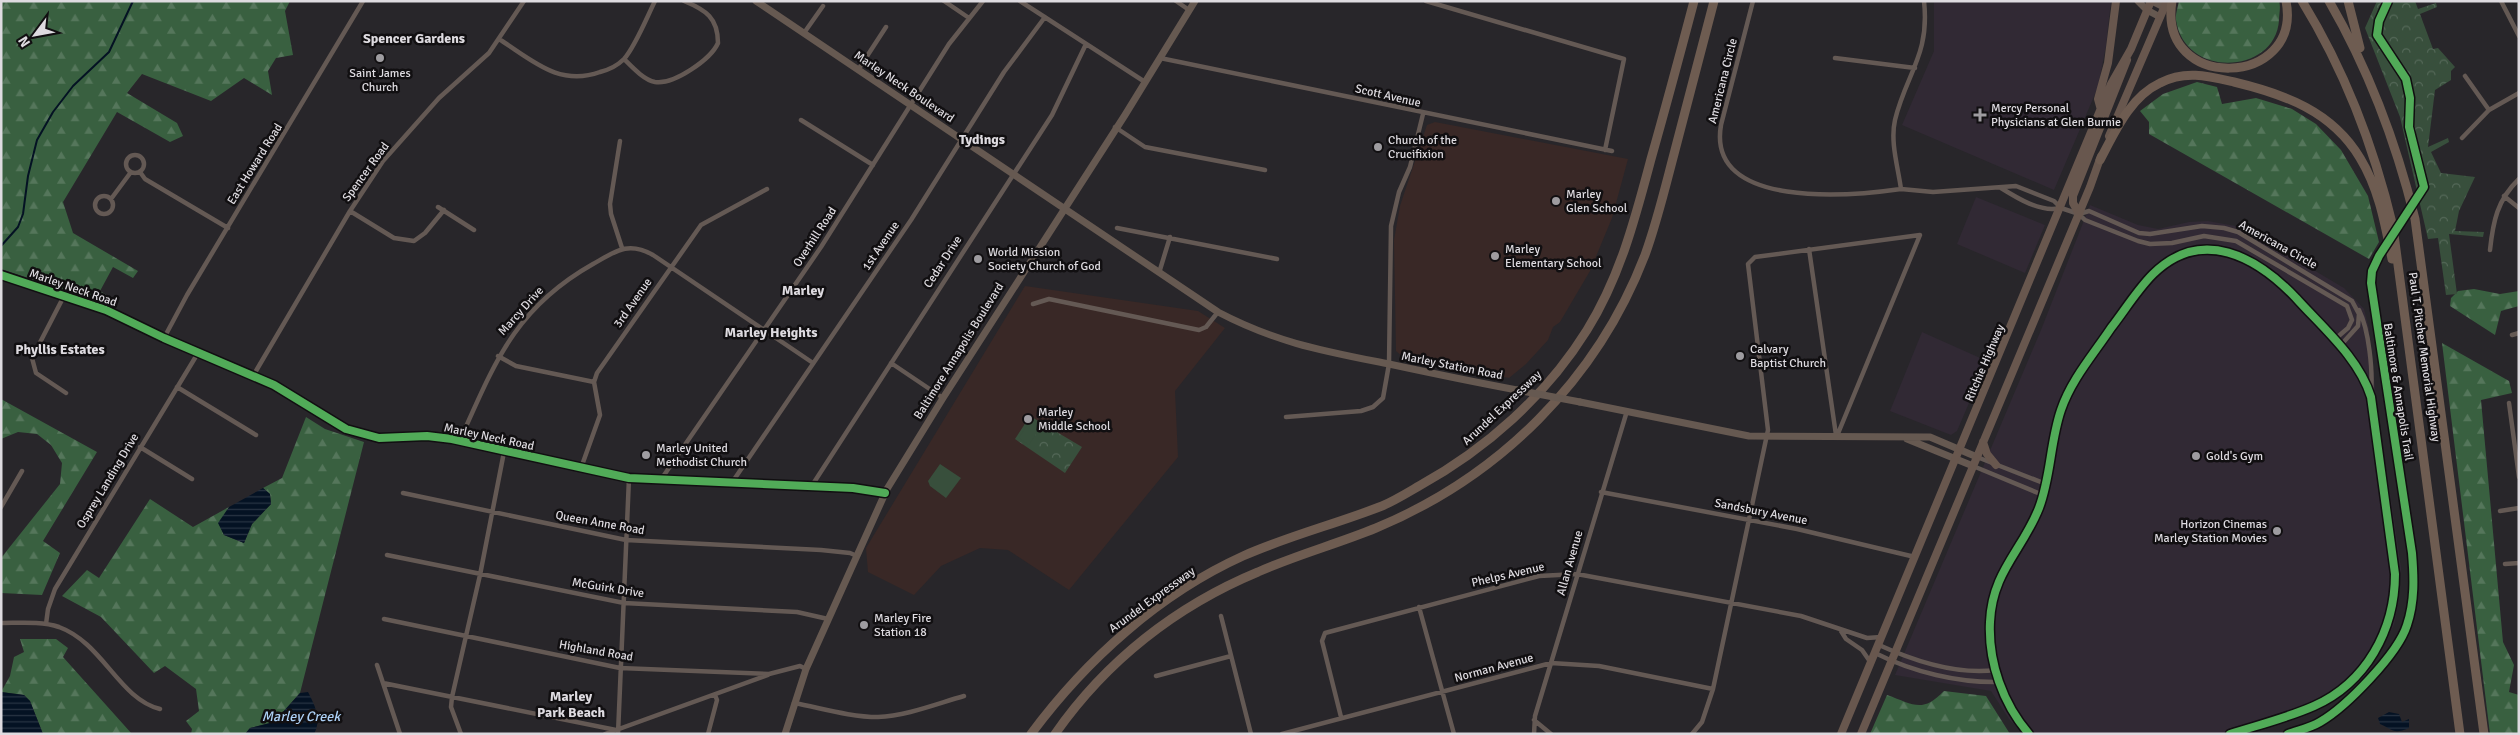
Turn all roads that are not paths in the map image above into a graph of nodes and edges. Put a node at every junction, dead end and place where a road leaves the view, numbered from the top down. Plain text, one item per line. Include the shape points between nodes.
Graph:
1 (364, 1) edge
2 (524, 1) edge
3 (655, 1) edge
4 (684, 1) edge
5 (756, 1) edge
6 (944, 1) edge
7 (983, 1) edge
8 (1020, 1) edge
9 (1176, 1) edge
10 (1195, 1) edge
11 (1426, 1) edge
12 (1694, 1) edge
13 (1714, 1) edge
14 (1753, 1) edge
15 (1924, 1) edge
16 (2116, 1) edge
17 (2138, 1) edge
18 (2152, 1) edge
19 (2286, 1) edge
20 (2302, 1) edge
21 (2329, 1) edge
22 (2348, 1) edge
23 (2501, 1) edge
24 (2168, 3) edge
25 (823, 6) dead end
26 (1189, 10) junction
27 (2147, 10) junction
28 (2160, 17) junction
29 (969, 18) junction
30 (1045, 18) junction
31 (886, 27) dead end
32 (804, 33) junction
33 (2519, 36) edge
34 (499, 39) junction
35 (1086, 44) junction
36 (2131, 49) junction
37 (1160, 58) junction
38 (1835, 58) dead end
39 (624, 59) junction
40 (1915, 68) junction
41 (858, 70) junction
42 (2367, 74) junction
43 (2465, 76) dead end
44 (1145, 82) junction
45 (2519, 93) edge
46 (911, 106) junction
47 (2101, 110) junction
48 (2489, 110) junction
49 (1423, 114) junction
50 (801, 120) dead end
51 (1115, 127) junction
52 (2462, 138) dead end
53 (962, 140) junction
54 (620, 142) dead end
55 (1606, 150) junction
56 (1612, 151) dead end
57 (2100, 160) junction
58 (873, 165) junction
59 (1265, 170) dead end
60 (131, 172) junction
61 (140, 172) junction
62 (1013, 173) junction
63 (2519, 179) edge
64 (1999, 187) junction
65 (767, 189) dead end
66 (1901, 190) junction
67 (2504, 196) junction
68 (111, 199) junction
69 (438, 206) dead end
70 (1064, 207) junction
71 (2061, 208) junction
72 (2519, 208) edge
73 (444, 210) junction
74 (350, 211) junction
75 (2079, 214) junction
76 (228, 228) junction
77 (1117, 228) dead end
78 (474, 230) dead end
79 (1170, 237) junction
80 (622, 248) junction
81 (1809, 249) junction
82 (2490, 250) dead end
83 (1277, 259) dead end
84 (671, 266) junction
85 (1159, 273) junction
86 (1, 275) edge
87 (64, 296) junction
88 (2352, 301) junction
89 (1033, 304) dead end
90 (1218, 312) junction
91 (2406, 316) junction
92 (763, 331) junction
93 (2519, 333) edge
94 (2512, 335) dead end
95 (164, 338) junction
96 (2334, 340) junction
97 (2340, 346) junction
98 (198, 353) junction
99 (498, 356) junction
100 (813, 363) junction
101 (891, 363) junction
102 (1389, 364) junction
103 (253, 376) junction
104 (594, 382) junction
105 (177, 387) junction
106 (66, 393) dead end
107 (2371, 397) junction
108 (943, 398) junction
109 (2508, 403) dead end
110 (1627, 411) junction
111 (1286, 417) dead end
112 (2519, 427) edge
113 (2512, 429) junction
114 (256, 435) dead end
115 (1836, 436) junction
116 (1902, 437) junction
117 (1765, 438) junction
118 (460, 440) junction
119 (1983, 442) junction
120 (140, 447) junction
121 (1960, 450) junction
122 (504, 452) junction
123 (1977, 457) junction
124 (1956, 458) junction
125 (1996, 465) junction
126 (1973, 466) junction
127 (581, 468) junction
128 (22, 471) dead end
129 (2519, 477) edge
130 (629, 478) junction
131 (192, 479) dead end
132 (660, 481) junction
133 (731, 484) junction
134 (2046, 484) junction
135 (811, 487) junction
136 (1601, 492) junction
137 (885, 493) junction
138 (403, 494) dead end
139 (2043, 495) junction
140 (3, 499) edge
141 (1, 507) edge
142 (2519, 508) edge
143 (2500, 511) dead end
144 (491, 512) junction
145 (1748, 520) junction
146 (626, 540) junction
147 (387, 555) dead end
148 (857, 556) junction
149 (1916, 557) junction
150 (2519, 563) edge
151 (2505, 564) dead end
152 (1577, 574) junction
153 (480, 575) junction
154 (1732, 602) junction
155 (624, 603) junction
156 (1419, 607) junction
157 (1221, 616) dead end
158 (384, 619) dead end
159 (828, 619) junction
160 (1, 623) edge
161 (46, 624) junction
162 (1841, 631) junction
163 (466, 636) junction
164 (1882, 636) junction
165 (1879, 644) junction
166 (1895, 652) junction
167 (1875, 654) junction
168 (1231, 656) junction
169 (1891, 661) junction
170 (1551, 663) junction
171 (1871, 663) junction
172 (377, 665) dead end
173 (620, 668) junction
174 (806, 669) junction
175 (1996, 670) junction
176 (769, 674) junction
177 (1156, 676) dead end
178 (2000, 682) junction
179 (383, 683) junction
180 (1713, 690) junction
181 (1442, 691) junction
182 (715, 695) junction
183 (964, 696) dead end
184 (452, 697) junction
185 (794, 703) junction
186 (160, 709) dead end
187 (1341, 717) junction
188 (1534, 720) junction
189 (617, 732) edge
190 (400, 734) edge
191 (460, 734) edge
192 (605, 734) edge
193 (708, 734) edge
194 (785, 734) edge
195 (1031, 734) edge
196 (1055, 734) edge
197 (1251, 734) edge
198 (1282, 734) edge
199 (1454, 734) edge
200 (1534, 734) edge
201 (1551, 734) edge
202 (1692, 734) edge
203 (1842, 734) edge
204 (1861, 734) edge
205 (2029, 734) edge
206 (2230, 734) edge
207 (2460, 734) edge
208 (2484, 734) edge

1 - 76 street, East Howard Road
2 - 34 street, Spencer Road
3 - 39 street
4 - 39 street via 702,8 716,23 718,43 710,56 664,82 654,82
5 - 32 main road, Marley Neck Boulevard
6 - 29 street
7 - 29 street, Overhill Road
8 - 30 street
9 - 26 street
10 - 26 main road, Baltimore Annapolis Boulevard
11 - 55 street via 1624,59
12 - 195 highway, Arundel Expressway via 1629,240 1611,287 1587,331 1554,377 1473,453 1432,479 1384,505 1242,556 1179,593 1113,643 1078,677
13 - 196 highway, Arundel Expressway via 1645,256 1604,337 1554,404 1500,456 1434,500 1375,528 1244,578 1176,614 1117,662 1086,694
14 - 66 street, Americana Circle via 1720,132 1721,150 1730,165 1749,180 1808,194 1843,196
15 - 40 street via 1924,38
16 - 47 main road via 2108,63 2098,99
17 - 27 main road
18 - 24 main road
18 - 27 main road, Ritchie Highway
19 - 24 highway via 2285,27 2272,52 2253,64 2233,70 2211,67 2185,50 2174,32
20 - 91 highway, Paul T. Pitcher Memorial Highway via 2340,70 2373,153 2393,227
21 - 42 highway, Paul T. Pitcher Memorial Highway
22 - 42 highway
23 - 33 street
24 - 28 main road
25 - 32 street
26 - 37 main road, Baltimore Annapolis Boulevard
27 - 28 main road
27 - 36 main road, Ritchie Highway
28 - 57 main road
29 - 46 street, Overhill Road
30 - 35 street
30 - 53 street, 1st Avenue via 1004,72
31 - 41 street
32 - 41 main road, Marley Neck Boulevard
34 - 39 street via 552,72 575,78 604,71
34 - 74 street, Spencer Road via 439,98 383,161
35 - 44 street
35 - 62 street, Cedar Drive via 1052,115
36 - 47 main road, Ritchie Highway via 2111,84
36 - 75 main road via 2073,196
37 - 44 main road, Baltimore Annapolis Boulevard
37 - 49 street, Scott Avenue
38 - 40 street
40 - 66 street via 1894,128
41 - 46 main road, Marley Neck Boulevard
42 - 208 highway, Paul T. Pitcher Memorial Highway via 2395,145 2416,228
43 - 48 street
44 - 51 main road, Baltimore Annapolis Boulevard
45 - 48 street
46 - 53 main road, Marley Neck Boulevard
46 - 58 street, Overhill Road
47 - 71 main road, Ritchie Highway
48 - 52 street
49 - 55 street, Scott Avenue
49 - 102 street via 1410,167 1398,192 1391,226
50 - 58 street
51 - 59 street via 1145,147
51 - 70 main road, Baltimore Annapolis Boulevard
53 - 62 main road, Marley Neck Boulevard
53 - 100 street, 1st Avenue
54 - 80 street via 610,204
55 - 56 street, Scott Avenue
57 - 75 main road
57 - 91 highway via 2136,100 2158,83 2182,75 2208,76 2245,84 2301,103 2336,128 2360,157 2369,174 2383,215
58 - 92 street, Overhill Road
60 - 61 street
60 - 61 street via 126,162 132,156 143,160
60 - 68 street
61 - 76 street via 145,179
62 - 70 main road, Marley Neck Boulevard
62 - 101 street, Cedar Drive
63 - 67 street
64 - 66 street, Americana Circle via 1933,192
64 - 71 street, Americana Circle via 2050,210
64 - 71 street, Americana Circle via 2025,188 2054,201
65 - 84 street, 3rd Avenue via 700,225
67 - 72 street
67 - 82 street via 2494,219
68 - 68 street via 106,196 97,199 96,210 104,214 109,212
69 - 73 street
70 - 85 main road, Marley Station Road
70 - 108 main road, Baltimore Annapolis Boulevard
71 - 75 street, Americana Circle
71 - 121 main road, Ritchie Highway
73 - 74 street via 414,241 394,238
73 - 78 street
74 - 103 street, Spencer Road
75 - 88 street, Americana Circle via 2089,211 2139,233 2202,226 2238,232
75 - 96 street, Americana Circle via 2085,220 2150,244 2204,236 2246,245 2346,306 2352,320
75 - 119 main road
76 - 95 street, East Howard Road
77 - 79 street
79 - 83 street
79 - 85 street
80 - 84 street via 646,251
80 - 99 street, Marcy Drive via 569,277 555,289 535,307
81 - 115 street
81 - 115 street via 1920,235
81 - 117 street via 1755,257 1748,264 1768,430
84 - 92 street
84 - 104 street, 3rd Avenue
85 - 90 main road, Marley Station Road
86 - 87 street, Marley Neck Road
87 - 95 street, Marley Neck Road via 106,310
87 - 106 street via 32,358 36,373
88 - 97 street via 2359,314 2358,326
88 - 107 street via 2364,324 2372,381
89 - 90 street via 1049,299 1199,330 1206,327
90 - 102 main road, Marley Station Road via 1274,338
91 - 207 highway, Paul T. Pitcher Memorial Highway
92 - 100 street
92 - 132 street, Overhill Road
93 - 94 street
95 - 98 street, Marley Neck Road
96 - 97 street
96 - 134 street via 2277,279 2245,258 2207,249 2173,260 2145,283 2074,380 2054,432
97 - 107 street via 2359,370
98 - 103 street, Marley Neck Road
98 - 105 street, Osprey Landing Drive
99 - 104 street via 516,366
99 - 118 street, Marcy Drive
100 - 133 street, 1st Avenue
101 - 108 street
101 - 135 street, Cedar Drive
102 - 110 main road, Marley Station Road, bridge
102 - 111 street via 1382,398 1373,407 1361,411
103 - 118 street, Marley Neck Road via 274,385 329,420 363,435 390,439 427,436
104 - 127 street via 600,415
105 - 114 street
105 - 120 street, Osprey Landing Drive
107 - 206 street via 2395,574 2392,609 2383,636 2370,660 2330,698 2297,713
108 - 137 main road, Baltimore Annapolis Boulevard
109 - 113 street
110 - 117 main road, Marley Station Road
110 - 136 street, Allan Avenue
112 - 113 street
113 - 129 street
115 - 116 main road, Marley Station Road
115 - 117 main road, Marley Station Road
116 - 121 main road, Marley Station Road via 1930,437
116 - 124 main road, Marley Station Road
117 - 145 street
118 - 122 street, Marley Neck Road
119 - 123 main road
119 - 125 main road
120 - 131 street
120 - 161 street, Osprey Landing Drive via 55,589
121 - 123 main road, Marley Station Road
121 - 124 main road, Ritchie Highway
122 - 127 street, Marley Neck Road
122 - 144 street
123 - 125 street
123 - 126 main road
124 - 126 main road, Marley Station Road
124 - 149 main road, Ritchie Highway
125 - 134 street
126 - 139 street
126 - 166 main road
127 - 130 street, Marley Neck Road
128 - 140 street
130 - 132 street, Marley Neck Road
130 - 146 street
132 - 133 street, Marley Neck Road
133 - 135 street, Marley Neck Road
134 - 139 street
135 - 137 street, Marley Neck Road
136 - 145 street, Sandsbury Avenue
136 - 152 street, Allan Avenue
137 - 148 main road, Baltimore Annapolis Boulevard
138 - 144 street, Queen Anne Road
139 - 175 street via 2030,526 2005,565 1994,593 1990,624
140 - 141 street
142 - 143 street
144 - 146 street, Queen Anne Road
144 - 153 street
145 - 149 street, Sandsbury Avenue
145 - 154 street
146 - 148 street, Queen Anne Road via 821,550
146 - 155 street
147 - 153 street, McGuirk Drive
148 - 159 main road, Baltimore Annapolis Boulevard
149 - 164 main road, Ritchie Highway
150 - 151 street
152 - 154 street, Phelps Avenue
152 - 156 street, Phelps Avenue via 1539,576
152 - 170 street, Allan Avenue
153 - 155 street, McGuirk Drive
153 - 163 street
154 - 162 street, Phelps Avenue via 1801,616
154 - 180 street
155 - 159 street, McGuirk Drive via 797,612
155 - 173 street
156 - 181 street
156 - 187 street, Phelps Avenue via 1325,633 1322,641
157 - 168 street
158 - 163 street, Highland Road
159 - 174 main road, Baltimore Annapolis Boulevard
160 - 161 street
161 - 186 street via 82,639 142,702
162 - 164 street, Phelps Avenue via 1847,630 1867,638
162 - 171 street, Phelps Avenue
163 - 173 street, Highland Road
163 - 184 street
164 - 165 main road, Ritchie Highway
165 - 166 street
165 - 167 main road, Ritchie Highway
166 - 169 main road
166 - 175 street via 1976,672
167 - 169 street
167 - 171 main road, Ritchie Highway
168 - 177 street
168 - 197 street
169 - 178 street via 1924,672
169 - 204 main road
170 - 180 street, Norman Avenue via 1599,666
170 - 181 street, Norman Avenue
170 - 188 street, Allan Avenue
171 - 203 main road, Ritchie Highway
172 - 179 street
173 - 176 street, Highland Road
173 - 189 street
174 - 176 street, Highland Road via 800,666
174 - 185 main road, Baltimore Annapolis Boulevard
175 - 178 street
176 - 182 street
178 - 205 street via 2015,716
179 - 184 street
179 - 190 street
180 - 202 street via 1702,722
181 - 187 street, Norman Avenue
181 - 199 street
182 - 189 street
182 - 193 street via 717,700
183 - 185 street via 894,716 877,717
184 - 189 street
184 - 191 street via 451,707
185 - 194 main road, Baltimore Annapolis Boulevard
187 - 198 street, Norman Avenue
188 - 200 street, Allan Avenue
188 - 201 street
189 - 192 street

